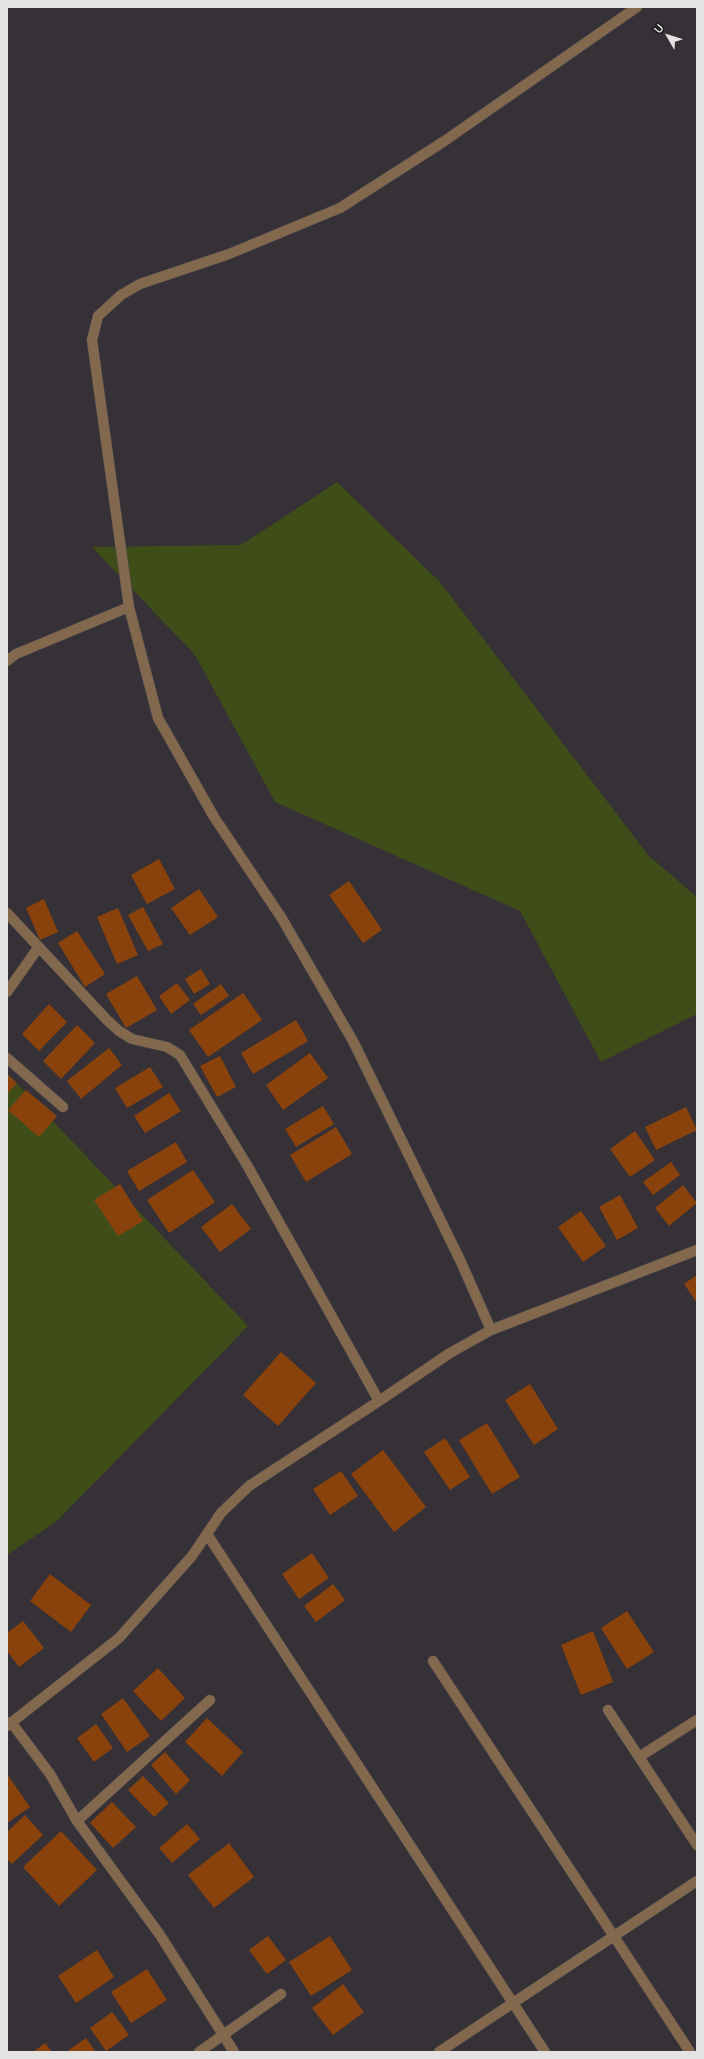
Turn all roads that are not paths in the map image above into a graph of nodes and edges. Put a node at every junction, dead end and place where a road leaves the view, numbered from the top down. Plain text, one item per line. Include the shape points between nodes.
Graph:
1 (637, 7) edge
2 (129, 607) junction
3 (7, 661) edge
4 (7, 913) edge
5 (38, 948) junction
6 (7, 992) edge
7 (7, 1058) edge
8 (63, 1107) dead end
9 (697, 1250) edge
10 (491, 1330) junction
11 (379, 1401) junction
12 (207, 1534) junction
13 (433, 1661) dead end
14 (210, 1700) dead end
15 (608, 1710) dead end
16 (697, 1720) edge
17 (9, 1724) edge
18 (640, 1758) junction
19 (77, 1821) junction
20 (697, 1845) edge
21 (697, 1882) edge
22 (614, 1937) junction
23 (281, 1994) dead end
24 (513, 2003) junction
25 (224, 2035) junction
26 (199, 2052) edge
27 (234, 2052) edge
28 (439, 2052) edge
29 (545, 2052) edge
30 (690, 2052) edge

1 - 2 street via 443,142 340,208 229,254 140,284 121,295 98,316 92,340
2 - 3 street via 16,654
2 - 10 street via 158,718 214,817 281,917 353,1041 461,1262
4 - 5 street
5 - 6 street
5 - 11 street via 119,1031 132,1039 172,1049 186,1063 247,1165
7 - 8 street
9 - 10 street
10 - 11 street via 450,1353
11 - 12 street via 249,1486 221,1513
12 - 17 street via 192,1556 119,1638
12 - 24 street
13 - 22 street
14 - 19 street
15 - 18 street
16 - 18 street
17 - 19 street via 50,1774
18 - 20 street
19 - 25 street via 160,1935
21 - 22 street
22 - 24 street
22 - 30 street
23 - 25 street
24 - 28 street
24 - 29 street
25 - 26 street
25 - 27 street

